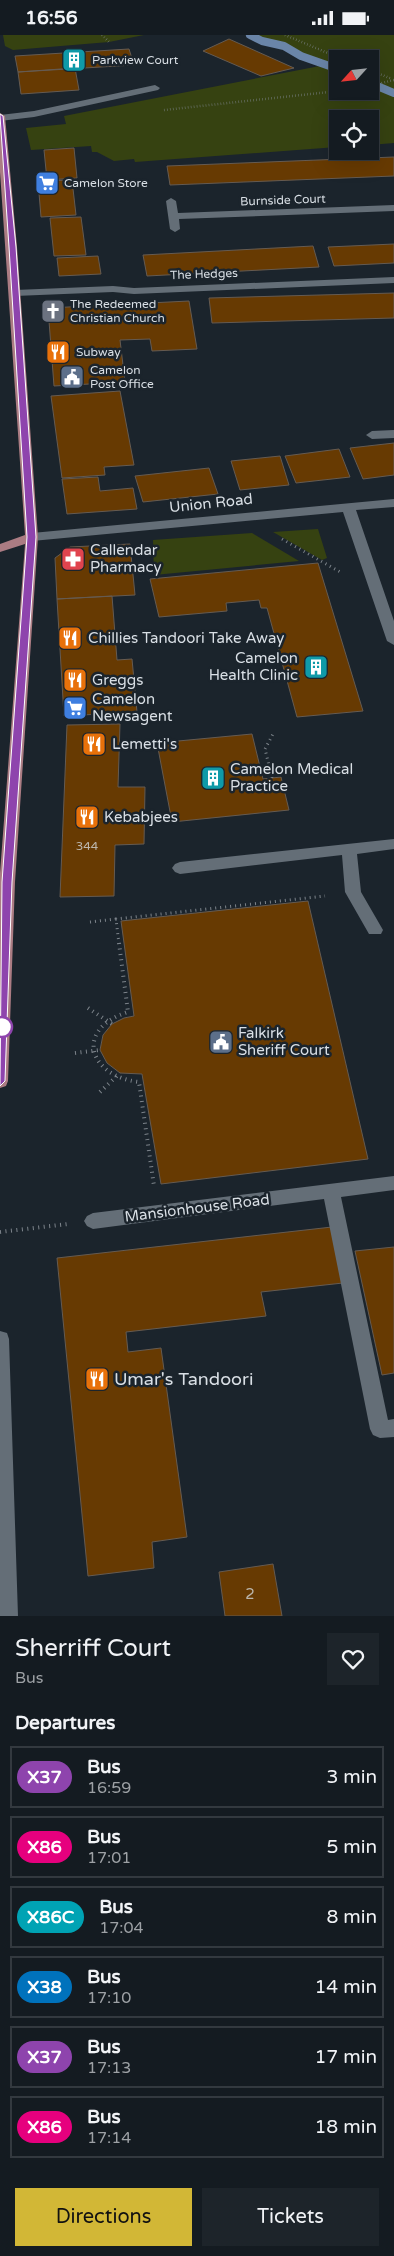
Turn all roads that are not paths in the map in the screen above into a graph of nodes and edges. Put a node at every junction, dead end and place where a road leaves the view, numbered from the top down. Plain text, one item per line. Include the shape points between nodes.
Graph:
1 (155, 88) dead end
2 (0, 117) edge
3 (171, 201) dead end
4 (394, 208) edge
5 (173, 217) junction
6 (175, 229) dead end
7 (394, 279) edge
8 (15, 293) junction
9 (394, 434) edge
10 (372, 435) dead end
11 (394, 503) edge
12 (348, 507) junction
13 (32, 537) junction
14 (0, 548) edge
15 (394, 641) edge
16 (394, 845) edge
17 (349, 850) junction
18 (180, 868) dead end
19 (375, 930) dead end
20 (0, 1081) edge
21 (394, 1183) edge
22 (331, 1191) junction
23 (93, 1221) road end
24 (0, 1339) edge
25 (394, 1428) edge
26 (8, 1616) edge

1 - 2 street via 34,114
2 - 8 main road
3 - 5 street
4 - 5 street, Burnside Court
5 - 6 street
7 - 8 street, The Hedges
8 - 13 main road
9 - 10 street
11 - 12 street, Union Road
12 - 13 street, Union Road
12 - 15 street
13 - 14 main road
13 - 20 main road via 7,882
16 - 17 street
17 - 18 street
17 - 19 street via 353,892
21 - 22 street, Mansionhouse Road
22 - 23 street, Mansionhouse Road
22 - 25 street via 380,1429
24 - 26 street

